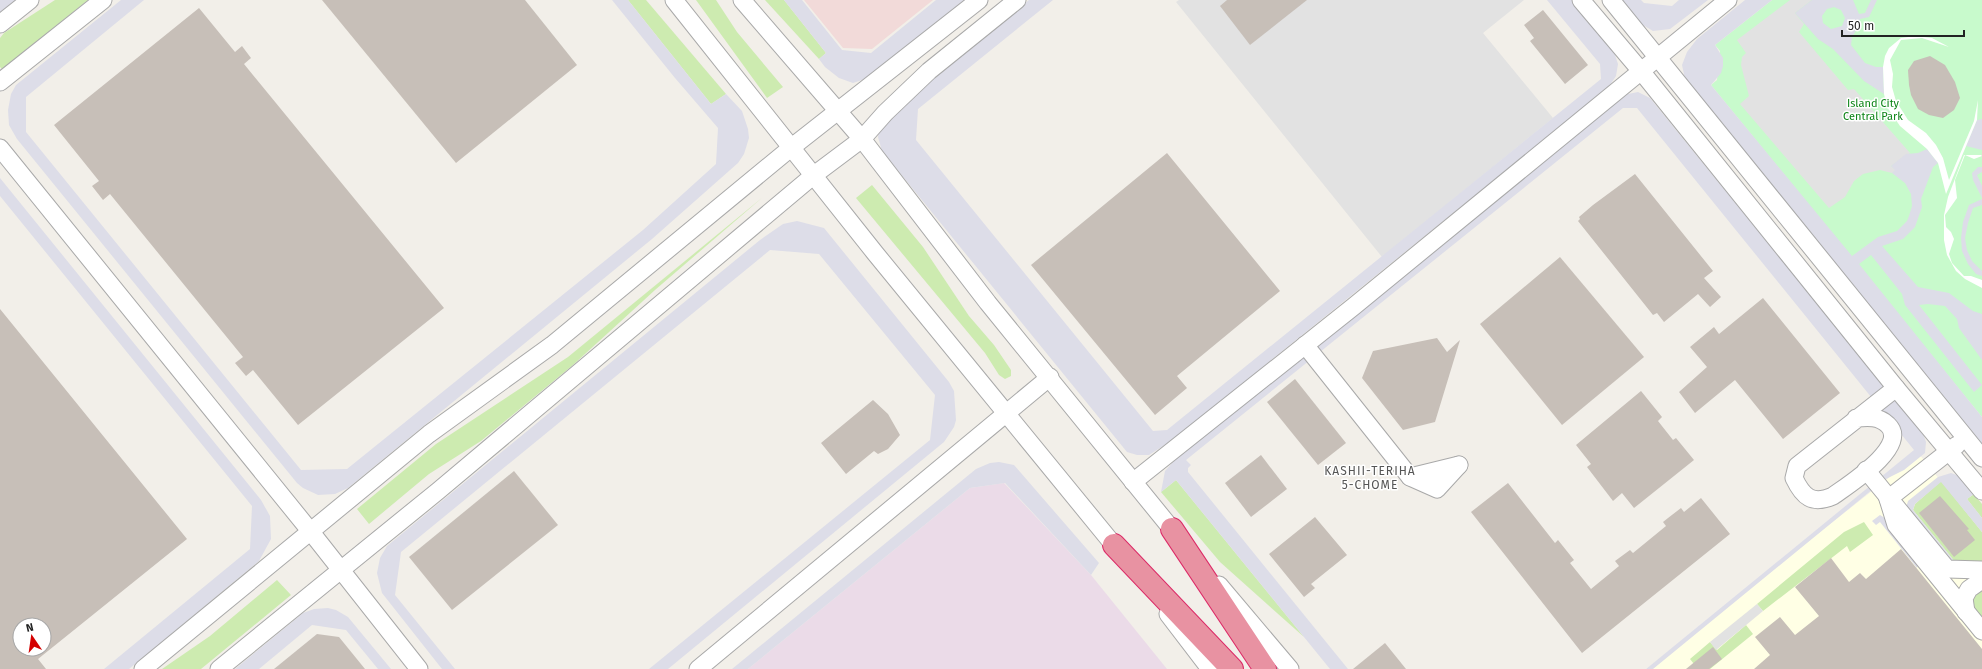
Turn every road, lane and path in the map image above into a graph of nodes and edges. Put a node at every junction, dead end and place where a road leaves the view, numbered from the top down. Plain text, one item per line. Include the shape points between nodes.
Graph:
1 (30, 0) edge
2 (103, 0) edge
3 (674, 0) edge
4 (742, 0) edge
5 (979, 0) edge
6 (1017, 0) edge
7 (1581, 0) edge
8 (1611, 0) edge
9 (1728, 0) edge
10 (0, 24) edge
11 (1658, 57) junction
12 (1641, 71) junction
13 (0, 82) edge
14 (838, 111) junction
15 (862, 139) junction
16 (792, 147) junction
17 (0, 148) edge
18 (814, 175) junction
19 (1305, 345) junction
20 (1050, 377) junction
21 (1896, 388) junction
22 (1006, 415) junction
23 (1856, 418) junction
24 (1966, 438) junction
25 (1950, 451) junction
26 (1982, 458) edge
27 (1866, 470) junction
28 (1410, 477) dead end
29 (1133, 482) junction
30 (1982, 491) edge
31 (1888, 499) junction
32 (1172, 529) junction
33 (311, 532) junction
34 (1114, 545) junction
35 (339, 570) junction
36 (1982, 570) edge
37 (1982, 580) edge
38 (1966, 612) junction
39 (1982, 632) edge
40 (143, 669) edge
41 (219, 669) edge
42 (419, 669) edge
43 (698, 669) edge
44 (1210, 669) edge
45 (1232, 669) edge
46 (1265, 669) edge
47 (1290, 669) edge

1 - 10 street
2 - 13 street
3 - 16 street
4 - 14 street
5 - 14 street
6 - 15 street via 929,71
7 - 12 street
8 - 11 street
9 - 11 street
11 - 12 street
11 - 24 street
12 - 19 street
12 - 21 street
14 - 15 street
14 - 16 street
15 - 18 street
15 - 20 street via 988,303
16 - 18 street
16 - 33 street via 552,345 429,434
17 - 33 street
18 - 22 street
18 - 35 street via 438,491
19 - 28 street
19 - 29 street
20 - 22 street
20 - 29 street
21 - 23 street
21 - 25 street
22 - 34 street
22 - 43 street
23 - 27 street via 1871,417 1883,420 1891,428 1893,441 1886,454
23 - 27 street via 1797,466 1794,478 1803,494 1812,500 1823,500 1833,496
24 - 25 street
24 - 26 street
25 - 30 street
25 - 31 street
27 - 31 street
29 - 32 street
31 - 36 street via 1948,569
31 - 38 street via 1896,525
32 - 46 highway
32 - 47 street
33 - 35 street
33 - 40 street
34 - 44 street
34 - 45 highway
35 - 41 street
35 - 42 street
37 - 38 street via 1969,589 1964,598
38 - 39 street

